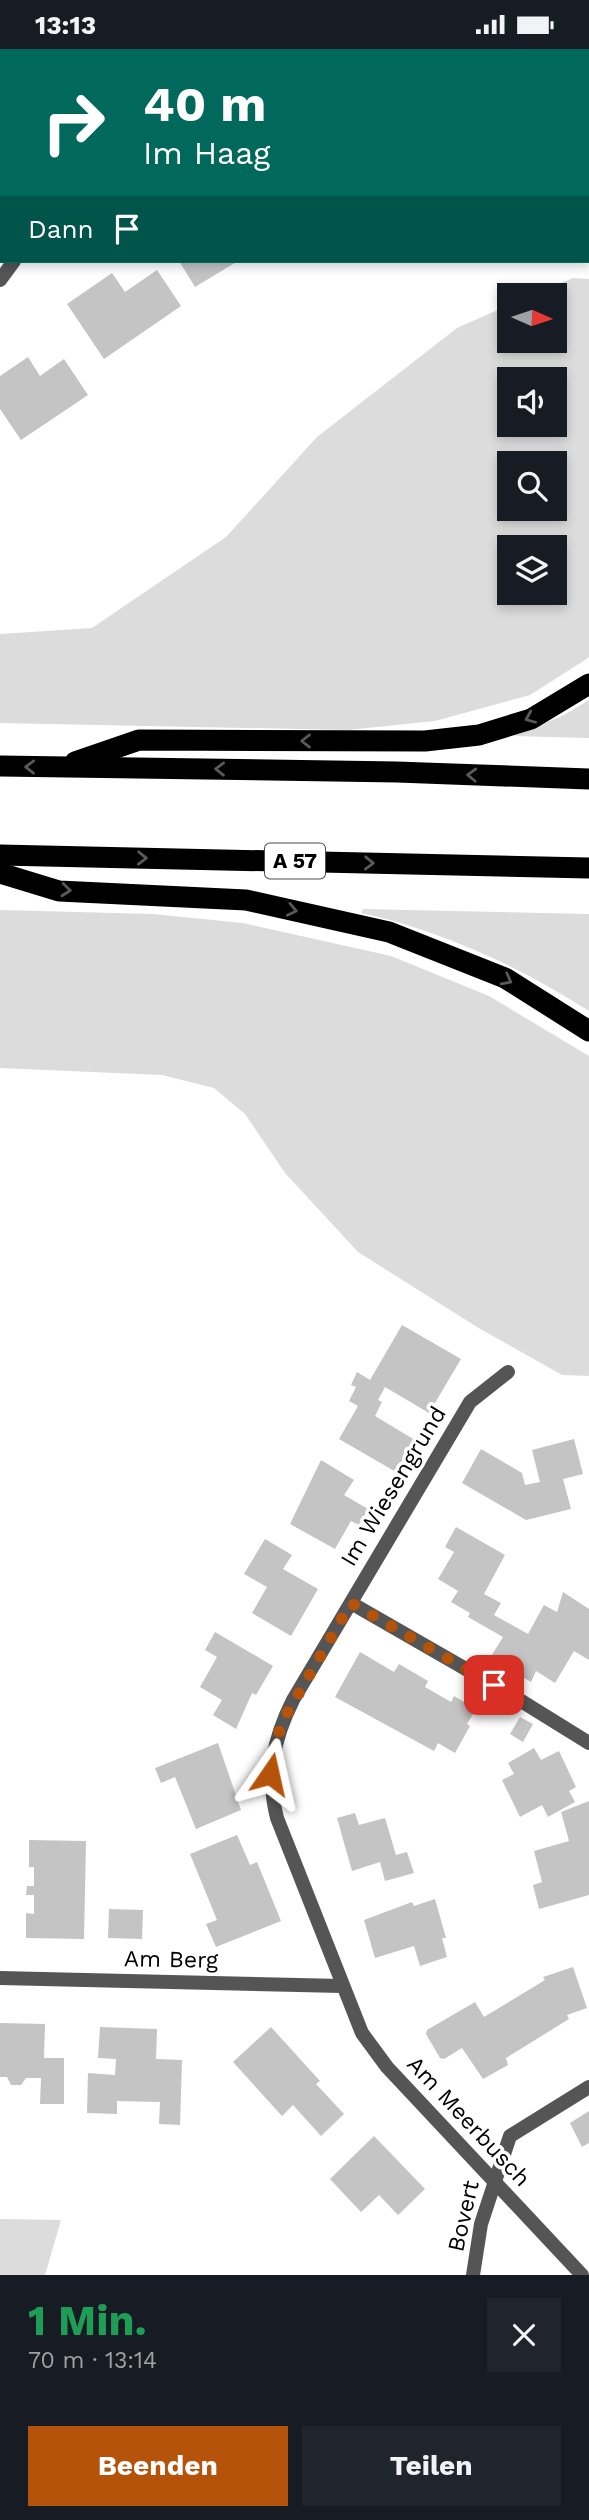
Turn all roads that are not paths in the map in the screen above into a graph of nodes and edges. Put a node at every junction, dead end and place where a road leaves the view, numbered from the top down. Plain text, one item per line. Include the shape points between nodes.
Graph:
1 (13, 263) edge
2 (0, 280) edge
3 (589, 684) edge
4 (0, 766) edge
5 (59, 767) junction
6 (589, 779) edge
7 (0, 855) edge
8 (589, 868) edge
9 (0, 873) edge
10 (589, 1031) edge
11 (508, 1372) dead end
12 (351, 1603) junction
13 (589, 1743) edge
14 (0, 1978) edge
15 (342, 1986) junction
16 (589, 2087) edge
17 (494, 2182) junction
18 (473, 2275) edge
19 (582, 2275) edge

1 - 2 street
3 -> 5 highway via 531,719 479,735 425,741 138,740
5 -> 4 highway
6 -> 5 highway
7 -> 8 highway, A 57
9 -> 10 highway via 60,891 246,900 389,932 505,978
11 - 12 street, Im Wiesengrund via 470,1402
12 - 13 street
12 - 15 street, Im Wiesengrund via 281,1724 270,1774 277,1818
14 - 15 street, Am Berg
15 - 17 street, Am Meerbusch via 362,2033 387,2067
16 - 17 street, Bovert via 510,2136
17 - 18 street, Bovert
17 - 19 street, Am Meerbusch

